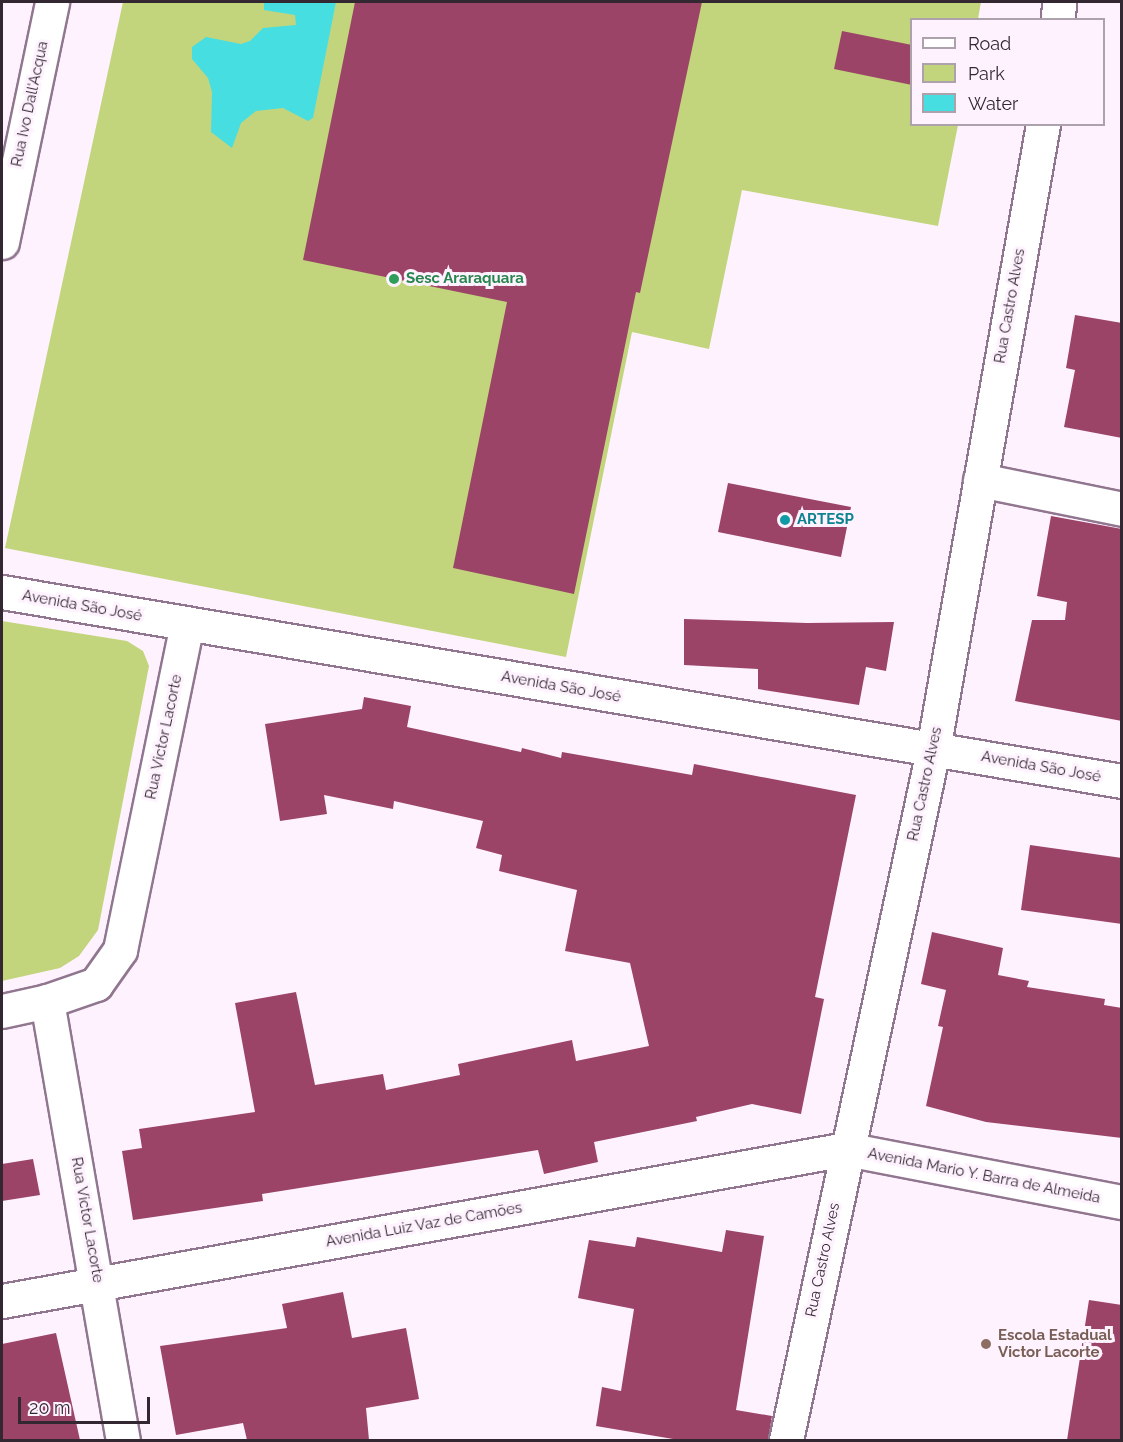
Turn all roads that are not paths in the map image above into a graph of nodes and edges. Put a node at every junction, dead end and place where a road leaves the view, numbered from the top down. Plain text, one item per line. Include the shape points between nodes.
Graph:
1 (52, 2) edge
2 (1059, 2) edge
3 (1058, 18) edge
4 (1043, 126) edge
5 (2, 242) edge
6 (980, 480) junction
7 (1122, 509) edge
8 (2, 592) edge
9 (187, 624) junction
10 (933, 750) junction
11 (1122, 781) edge
12 (47, 1001) junction
13 (2, 1011) edge
14 (846, 1149) junction
15 (1122, 1202) edge
16 (98, 1282) junction
17 (2, 1301) edge
18 (123, 1440) edge
19 (786, 1440) edge

1 - 5 street, Rua Ivo Dall'Acqua
2 - 3 street
4 - 6 street, Rua Castro Alves
6 - 7 street
6 - 10 street, Rua Castro Alves
8 - 9 street, Avenida São José
9 - 10 street, Avenida São José
9 - 12 street, Rua Victor Lacorte via 120,950 96,984
10 - 11 street, Avenida São José
10 - 14 street, Rua Castro Alves
12 - 13 street
12 - 16 street, Rua Victor Lacorte
14 - 15 street, Avenida Mario Y. Barra de Almeida
14 - 16 street, Avenida Luiz Vaz de Camões
14 - 19 street, Rua Castro Alves
16 - 17 street, Avenida Luiz Vaz de Camões
16 - 18 street, Rua Victor Lacorte

